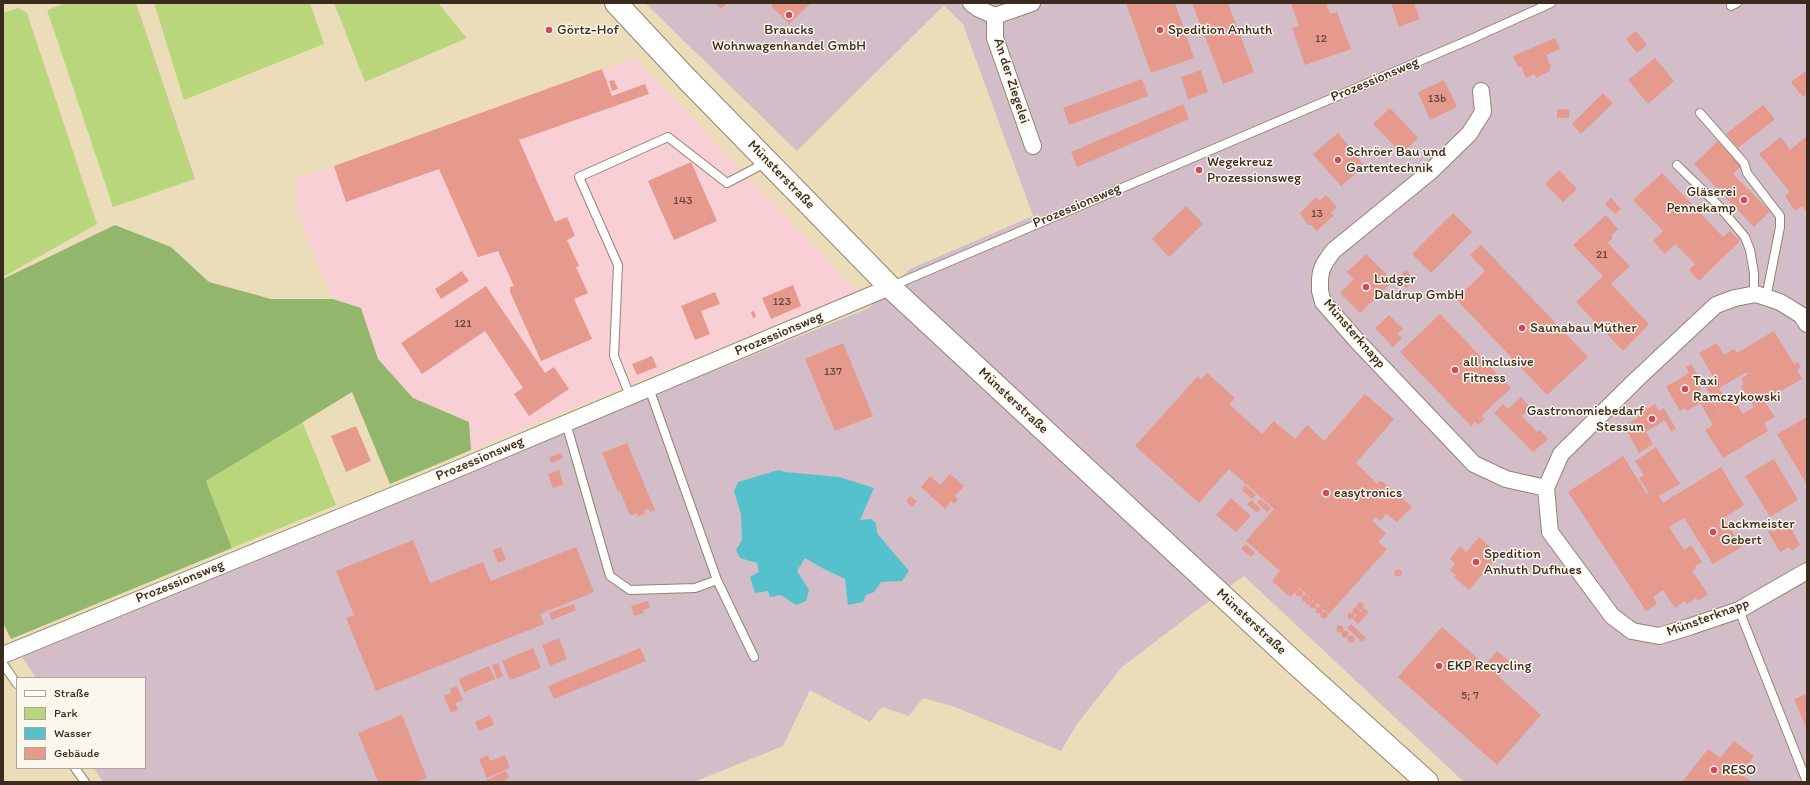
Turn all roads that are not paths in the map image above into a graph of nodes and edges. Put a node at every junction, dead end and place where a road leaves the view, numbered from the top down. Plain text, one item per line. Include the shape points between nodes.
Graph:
1 (616, 3) edge
2 (971, 3) edge
3 (1032, 3) edge
4 (1551, 3) edge
5 (994, 16) junction
6 (1481, 91) dead end
7 (1700, 113) dead end
8 (1033, 146) dead end
9 (767, 162) junction
10 (1677, 165) dead end
11 (890, 287) junction
12 (1760, 296) junction
13 (1807, 324) edge
14 (650, 388) junction
15 (630, 396) junction
16 (566, 423) junction
17 (1546, 488) junction
18 (1807, 571) edge
19 (717, 580) junction
20 (1739, 610) junction
21 (3, 655) edge
22 (754, 657) dead end
23 (3, 664) edge
24 (16, 683) edge
25 (77, 769) edge
26 (85, 782) edge
27 (1427, 782) edge
28 (1807, 782) edge

1 - 9 main road, Münsterstraße
2 - 5 street
3 - 5 street
4 - 11 lane, Prozessionsweg
5 - 8 street, An der Ziegelei via 994,38
6 - 17 street, Münsterknapp via 1483,112 1470,134 1431,171 1334,251 1324,264 1320,291 1323,302 1353,336 1474,464 1506,479
7 - 12 lane via 1744,163 1747,173 1780,216 1780,228
9 - 11 main road, Münsterstraße
9 - 15 lane via 727,183 668,137 579,177 618,265 614,356
10 - 12 lane via 1746,237
11 - 14 street, Prozessionsweg
11 - 27 main road, Münsterstraße
12 - 13 street via 1780,302 1801,315
12 - 17 street, Münsterknapp via 1729,300 1710,310 1561,454
14 - 15 street, Prozessionsweg
14 - 19 lane
15 - 16 street, Prozessionsweg
16 - 19 lane via 610,576 630,590 695,588
16 - 21 street, Prozessionsweg
17 - 20 street, Münsterknapp via 1550,532 1612,616 1632,631 1659,636
18 - 20 street, Münsterknapp
19 - 22 lane
20 - 28 lane
23 - 24 lane
25 - 26 lane

